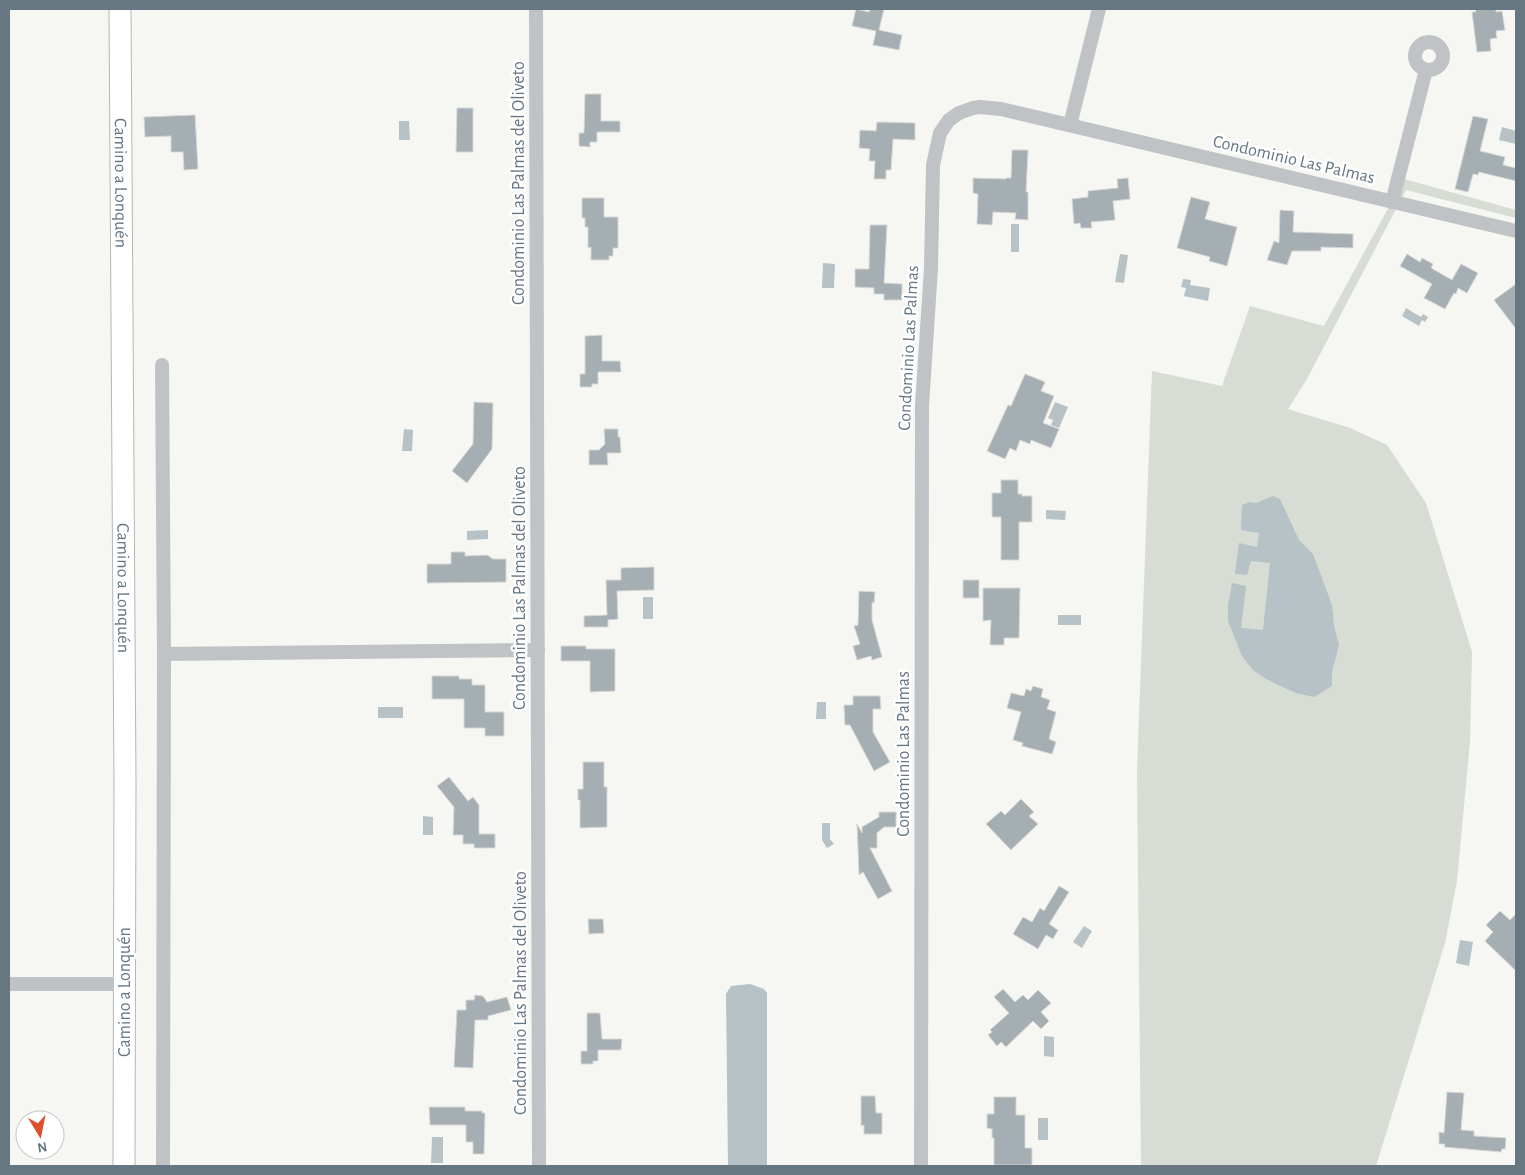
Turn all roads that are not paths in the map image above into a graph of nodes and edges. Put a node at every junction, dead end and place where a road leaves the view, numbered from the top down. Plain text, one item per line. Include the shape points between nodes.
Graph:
1 (120, 9) edge
2 (536, 9) edge
3 (1099, 9) edge
4 (1426, 70) dead end
5 (1070, 125) junction
6 (1392, 202) junction
7 (1516, 231) edge
8 (162, 365) dead end
9 (538, 650) junction
10 (164, 654) junction
11 (9, 984) edge
12 (124, 984) junction
13 (124, 1166) edge
14 (164, 1166) edge
15 (539, 1166) edge
16 (921, 1166) edge

1 - 12 main road, Camino a Lonquén
2 - 9 street, Condominio Las Palmas del Oliveto
3 - 5 street
4 - 6 street
5 - 6 street, Condominio Las Palmas
5 - 16 street, Condominio Las Palmas via 1001,109 973,108 959,112 946,123 940,133 935,157 932,268 922,406
6 - 7 street, Condominio Las Palmas
8 - 10 street
9 - 10 street
9 - 15 street, Condominio Las Palmas del Oliveto
10 - 14 street
11 - 12 street
12 - 13 main road, Camino a Lonquén

